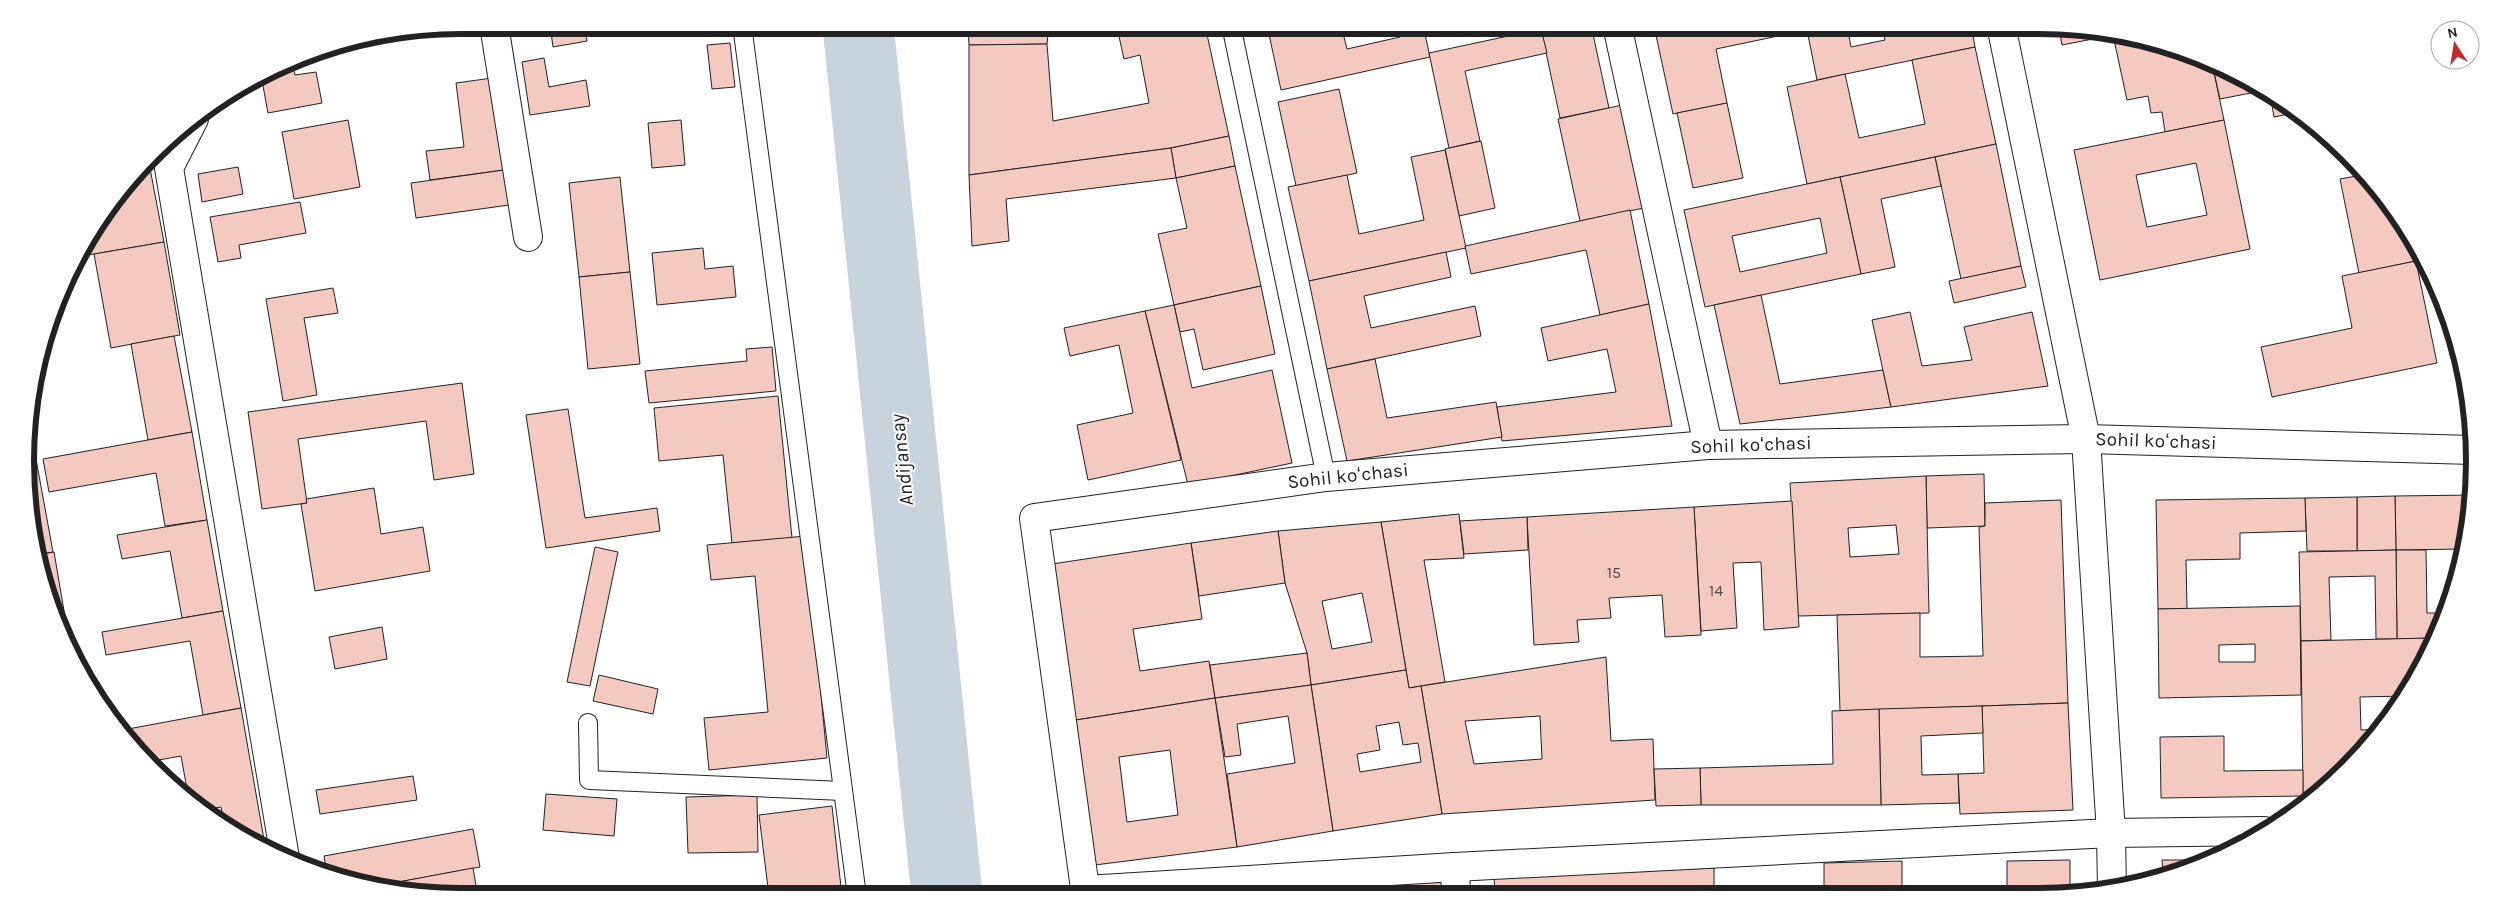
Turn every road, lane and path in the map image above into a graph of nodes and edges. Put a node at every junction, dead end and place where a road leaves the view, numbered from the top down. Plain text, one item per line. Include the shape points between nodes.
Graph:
1 (495, 34) edge
2 (743, 34) edge
3 (1233, 34) edge
4 (1619, 34) edge
5 (2003, 34) edge
6 (186, 134) edge
7 (528, 238) dead end
8 (2086, 439) junction
9 (1708, 445) junction
10 (2466, 450) edge
11 (1326, 477) junction
12 (588, 723) dead end
13 (843, 791) junction
14 (2253, 831) edge
15 (2111, 833) junction
16 (284, 850) edge
17 (1455, 867) junction
18 (2112, 882) edge
19 (856, 888) edge
20 (1085, 888) edge
21 (1157, 888) edge
22 (1456, 888) edge

1 - 7 street
2 - 13 lane
3 - 11 lane
4 - 9 street
5 - 8 street
6 - 16 street via 169,168
8 - 9 street, Sohil koʻchasi
8 - 10 street, Sohil koʻchasi
8 - 15 street
9 - 11 street, Sohil koʻchasi
11 - 20 street, Sohil koʻchasi via 1034,518
12 - 13 lane via 589,780
13 - 19 lane
14 - 15 street
15 - 17 street
15 - 18 street
17 - 21 street
17 - 22 street

